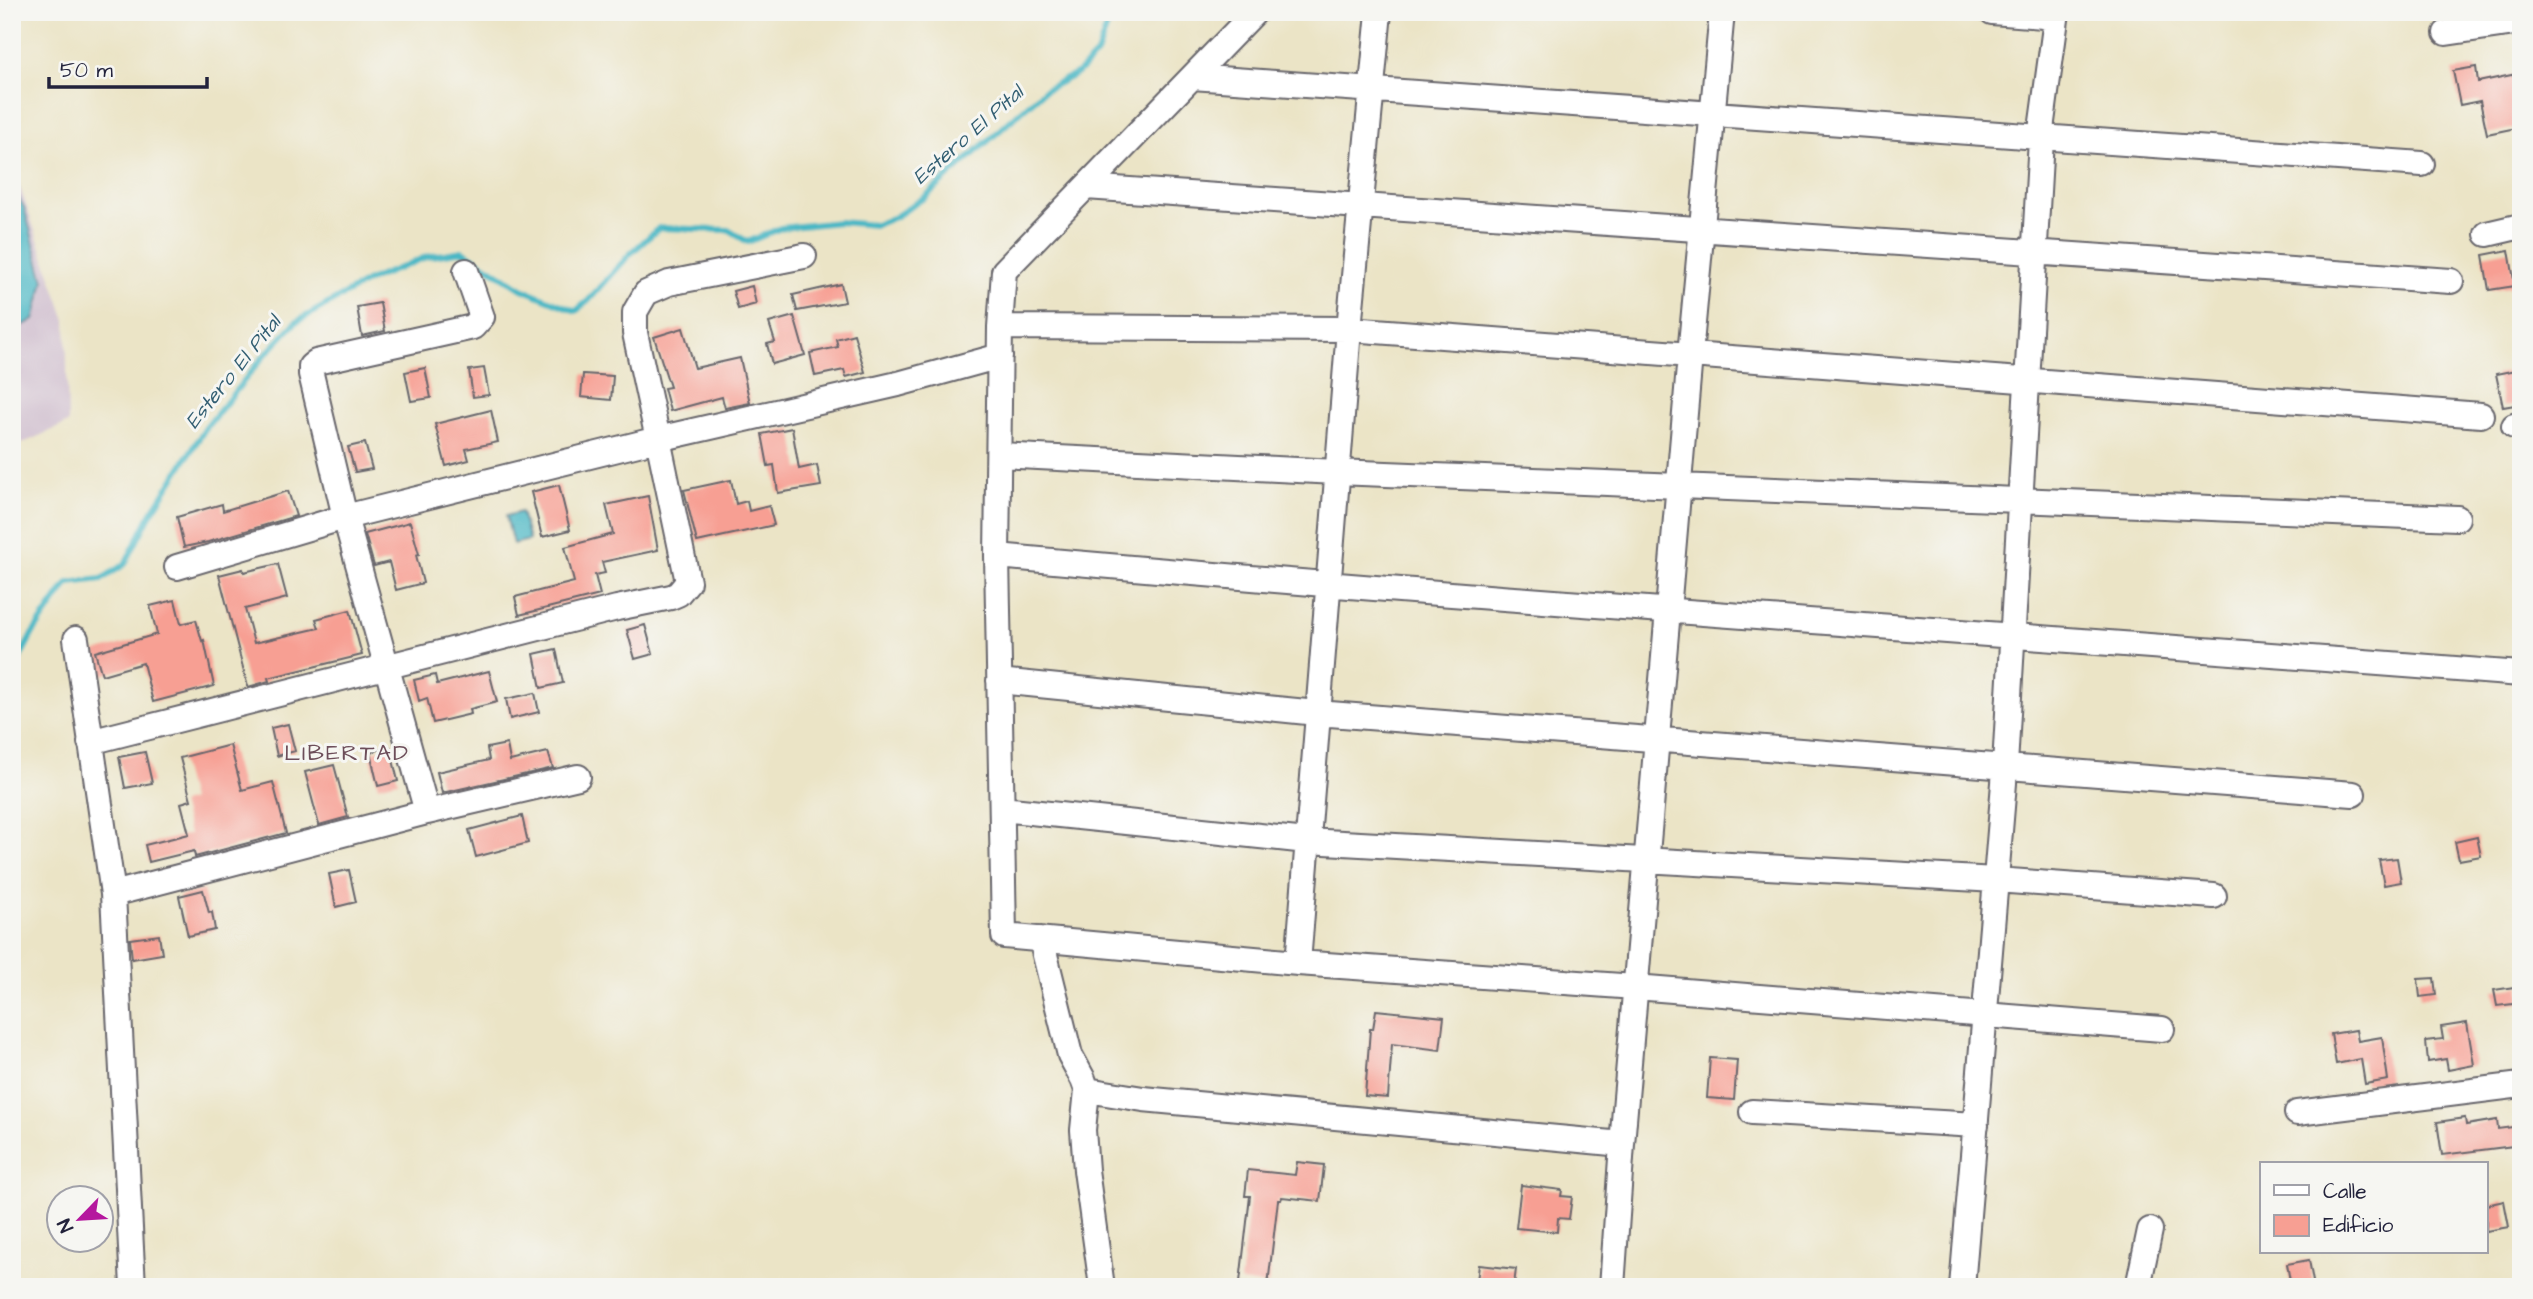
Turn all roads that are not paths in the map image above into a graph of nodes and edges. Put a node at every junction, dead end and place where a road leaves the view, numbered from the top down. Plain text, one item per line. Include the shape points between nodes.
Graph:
1 (1255, 12) edge
2 (1379, 12) edge
3 (1722, 12) edge
4 (1992, 12) edge
5 (2057, 15) edge
6 (2521, 22) edge
7 (2446, 33) dead end
8 (1192, 77) junction
9 (1371, 90) junction
10 (1713, 114) junction
11 (2041, 137) junction
12 (2422, 164) dead end
13 (1086, 187) junction
14 (1361, 206) junction
15 (2521, 226) edge
16 (1701, 229) junction
17 (2487, 234) dead end
18 (2035, 253) junction
19 (804, 256) dead end
20 (466, 271) dead end
21 (2451, 281) dead end
22 (1000, 327) junction
23 (1349, 329) junction
24 (1690, 355) junction
25 (1000, 356) junction
26 (2028, 381) junction
27 (2481, 415) dead end
28 (658, 439) junction
29 (999, 455) junction
30 (1337, 472) junction
31 (1678, 486) junction
32 (2021, 500) junction
33 (345, 517) junction
34 (2457, 518) dead end
35 (997, 556) junction
36 (177, 567) dead end
37 (1328, 586) junction
38 (1667, 609) junction
39 (2013, 634) junction
40 (76, 639) dead end
41 (387, 667) junction
42 (2521, 674) edge
43 (999, 681) junction
44 (1317, 713) junction
45 (1656, 740) junction
46 (90, 741) junction
47 (2005, 767) junction
48 (578, 777) dead end
49 (2353, 794) dead end
50 (1002, 808) junction
51 (427, 812) junction
52 (1307, 842) junction
53 (1646, 862) junction
54 (1996, 880) junction
55 (113, 894) junction
56 (2214, 896) dead end
57 (1041, 939) junction
58 (1298, 963) junction
59 (1635, 986) junction
60 (1985, 1015) junction
61 (2162, 1029) dead end
62 (2521, 1085) edge
63 (1087, 1090) junction
64 (1752, 1112) dead end
65 (2297, 1113) dead end
66 (1976, 1125) junction
67 (1622, 1144) junction
68 (2150, 1230) dead end
69 (133, 1287) edge
70 (1102, 1287) edge
71 (1612, 1287) edge
72 (1962, 1287) edge
73 (2138, 1287) edge

1 - 8 street
2 - 9 street
3 - 10 street
4 - 5 street
5 - 11 street
6 - 7 street
8 - 9 street
8 - 13 street
9 - 10 street
9 - 14 street
10 - 11 street
10 - 16 street
11 - 12 street
11 - 18 street
13 - 14 street
13 - 22 street via 1004,271
14 - 16 street
14 - 23 street
15 - 17 street
16 - 18 street
16 - 24 street
18 - 21 street
18 - 26 street
19 - 28 street via 668,283 646,293 635,312 635,334
20 - 33 street via 482,317 473,327 311,366
22 - 23 street
22 - 25 street
23 - 24 street
23 - 30 street
24 - 26 street
24 - 31 street
25 - 28 street
25 - 29 street
26 - 27 street
26 - 32 street
28 - 33 street
28 - 41 street via 688,582 678,594
29 - 30 street
29 - 35 street
30 - 31 street
30 - 37 street
31 - 32 street
31 - 38 street
32 - 34 street
32 - 39 street
33 - 36 street
33 - 41 street
35 - 37 street
35 - 43 street
37 - 38 street
37 - 44 street
38 - 39 street
38 - 45 street
39 - 42 street
39 - 47 street
40 - 46 street
41 - 46 street
41 - 51 street
43 - 44 street
43 - 50 street
44 - 45 street
44 - 52 street
45 - 47 street
45 - 53 street
46 - 55 street
47 - 49 street
47 - 54 street
48 - 51 street
50 - 52 street
50 - 57 street via 1004,936
51 - 55 street
52 - 53 street
52 - 58 street
53 - 54 street
53 - 59 street
54 - 56 street
54 - 60 street
55 - 69 street
57 - 58 street
57 - 63 street via 1069,1055
58 - 59 street
59 - 60 street
59 - 67 street
60 - 61 street
60 - 66 street
62 - 65 street
63 - 67 street
63 - 70 street via 1086,1170
64 - 66 street
66 - 72 street
67 - 71 street
68 - 73 street

